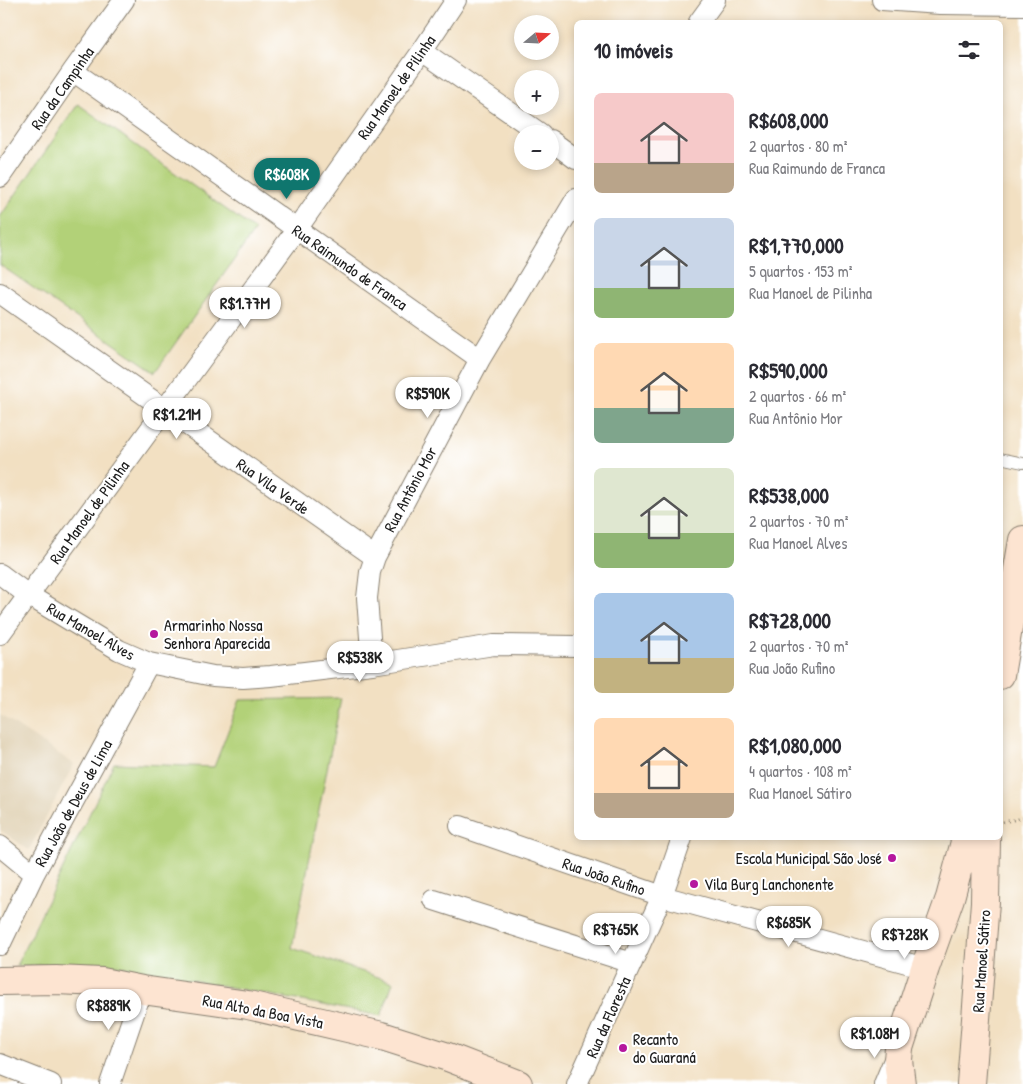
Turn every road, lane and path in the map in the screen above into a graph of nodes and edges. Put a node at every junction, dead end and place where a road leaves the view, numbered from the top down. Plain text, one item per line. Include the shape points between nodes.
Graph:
1 (124, 0) edge
2 (456, 0) edge
3 (715, 0) edge
4 (882, 0) edge
5 (1023, 5) edge
6 (700, 20) edge
7 (422, 51) junction
8 (73, 71) junction
9 (528, 125) edge
10 (559, 147) edge
11 (574, 158) edge
12 (0, 177) edge
13 (574, 207) edge
14 (297, 229) junction
15 (0, 293) edge
16 (480, 359) junction
17 (164, 409) junction
18 (1003, 459) edge
19 (1023, 463) edge
20 (1023, 540) edge
21 (375, 557) junction
22 (0, 574) edge
23 (28, 595) junction
24 (0, 634) edge
25 (574, 646) edge
26 (1003, 651) edge
27 (149, 663) junction
28 (372, 664) junction
29 (1023, 818) edge
30 (1003, 822) edge
31 (460, 826) dead end
32 (681, 840) edge
33 (965, 840) edge
34 (986, 840) edge
35 (0, 846) edge
36 (34, 874) junction
37 (662, 896) junction
38 (434, 900) dead end
39 (0, 945) edge
40 (632, 963) junction
41 (925, 968) junction
42 (0, 981) edge
43 (142, 990) junction
44 (899, 1048) junction
45 (0, 1064) edge
46 (51, 1084) edge
47 (110, 1084) edge
48 (518, 1084) edge
49 (577, 1084) edge
50 (884, 1084) edge
51 (901, 1084) edge
52 (971, 1084) edge

1 - 8 street, Rua da Campinha
2 - 7 street, Rua Manoel de Pilinha
3 - 6 street
4 - 5 street
7 - 9 street
7 - 14 street, Rua Manoel de Pilinha
8 - 12 street, Rua da Campinha
8 - 14 street, Rua Raimundo de Franca
10 - 11 street
13 - 16 street, Rua Antônio Mor
14 - 16 street, Rua Raimundo de Franca
14 - 17 street, Rua Manoel de Pilinha
15 - 17 street, Rua Vila Verde
16 - 21 street, Rua Antônio Mor
17 - 21 street, Rua Vila Verde
17 - 23 street, Rua Manoel de Pilinha
18 - 19 lane
20 - 26 main road
21 - 28 street, Rua Antônio Mor via 367,598
22 - 23 street, Rua Manoel Alves
23 - 24 street, Rua Manoel de Pilinha
23 - 27 street, Rua Manoel Alves via 119,650
25 - 28 street, Rua Manoel Alves via 494,645
27 - 28 street, Rua Manoel Alves via 213,676 243,678
27 - 36 street, Rua João de Deus de Lima
29 - 30 path
31 - 37 street, Rua João Rufino
32 - 37 street, Rua da Floresta
33 - 41 main road via 950,898
34 - 52 main road, Rua Manoel Sátiro via 985,902
35 - 36 street
36 - 39 street, Rua João de Deus de Lima
37 - 40 street, Rua da Floresta
37 - 41 street, Rua João Rufino
38 - 40 street
40 - 49 street, Rua da Floresta
41 - 44 main road
42 - 43 main road, Rua Alto da Boa Vista via 102,982
43 - 47 street
43 - 48 main road, Rua Alto da Boa Vista via 248,1005 382,1036
44 - 50 street
44 - 51 main road
45 - 46 street

